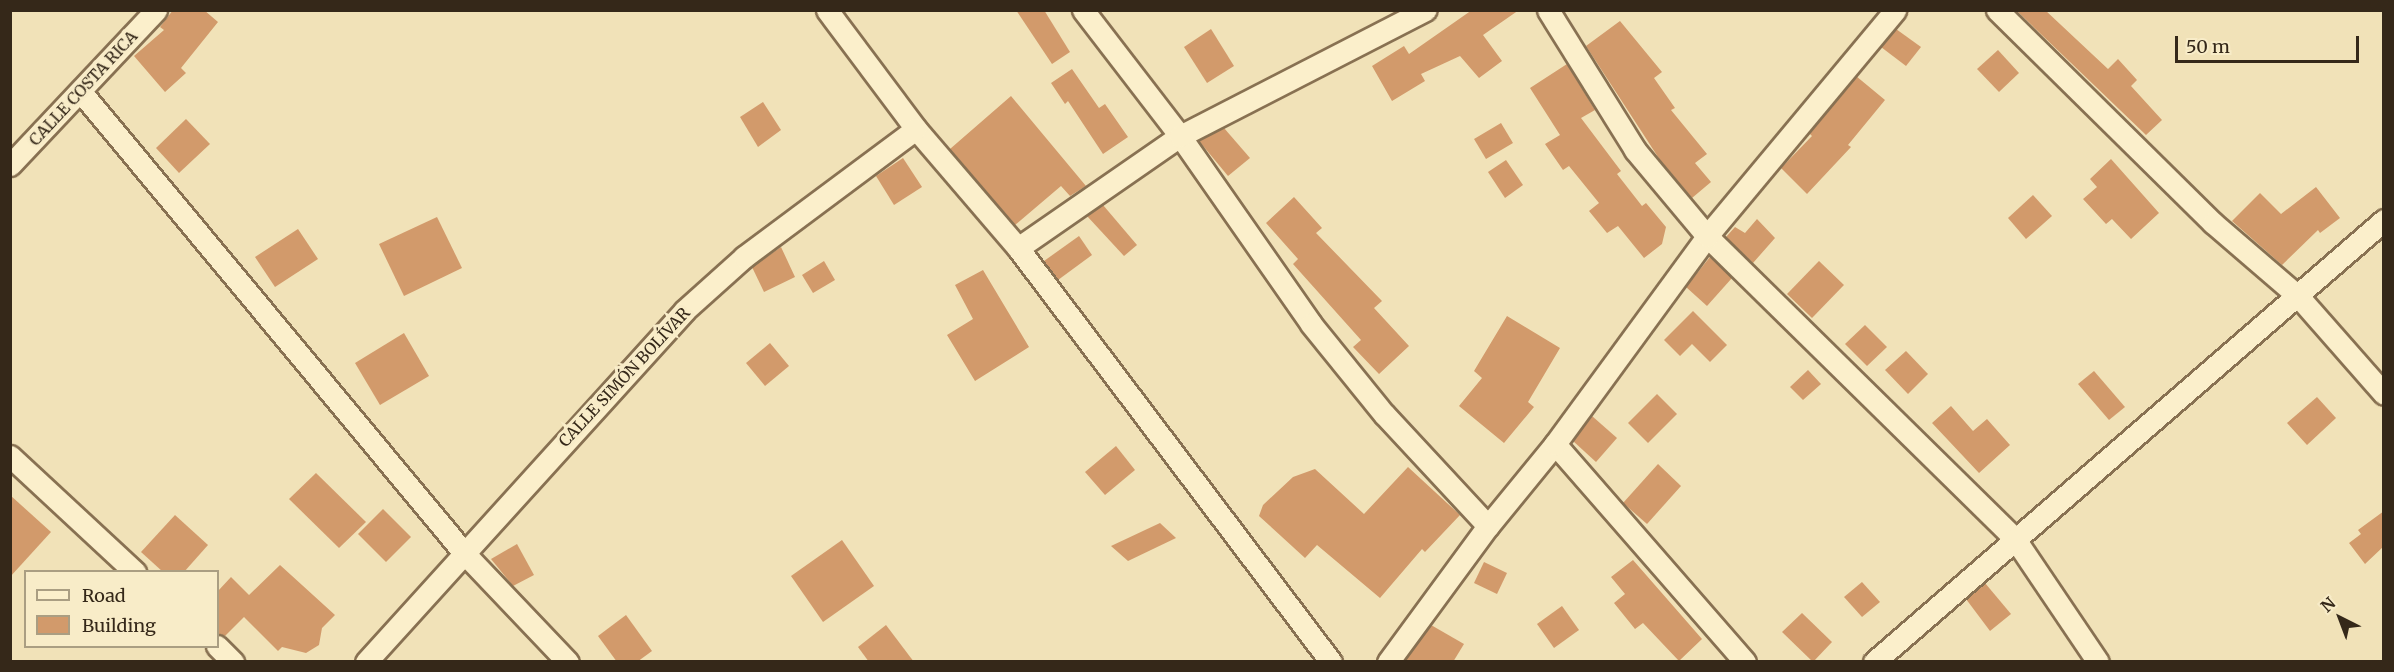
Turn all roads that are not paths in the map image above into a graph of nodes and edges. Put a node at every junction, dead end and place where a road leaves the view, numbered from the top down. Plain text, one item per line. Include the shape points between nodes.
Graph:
1 (156, 10) edge
2 (827, 10) edge
3 (1083, 10) edge
4 (1425, 10) edge
5 (1548, 10) edge
6 (1895, 10) edge
7 (1997, 10) edge
8 (81, 92) junction
9 (916, 129) junction
10 (1180, 136) junction
11 (10, 165) edge
12 (2384, 220) edge
13 (1707, 236) junction
14 (1018, 248) junction
15 (2298, 296) junction
16 (2384, 394) edge
17 (1555, 444) junction
18 (10, 456) edge
19 (1488, 526) junction
20 (2015, 538) junction
21 (465, 554) junction
22 (133, 570) edge
23 (219, 648) edge
24 (233, 662) edge
25 (366, 662) edge
26 (568, 662) edge
27 (1331, 662) edge
28 (1388, 662) edge
29 (1745, 662) edge
30 (1874, 662) edge
31 (2098, 662) edge

1 - 8 street, CALLE COSTA RICA
2 - 9 street
3 - 10 street
4 - 10 street
5 - 13 street via 1635,150
6 - 13 street
7 - 15 street via 2204,215
8 - 11 street, CALLE COSTA RICA
8 - 21 street
9 - 14 street
9 - 21 street, CALLE SIMÓN BOLÍVAR via 744,258 686,309
10 - 14 street
10 - 19 street via 1311,324 1384,414
12 - 15 street
13 - 17 street
13 - 20 street
14 - 27 street
15 - 16 street
15 - 20 street
17 - 19 street
17 - 29 street
18 - 22 street
19 - 28 street
20 - 30 street
20 - 31 street
21 - 25 street, CALLE SIMÓN BOLÍVAR
21 - 26 street
23 - 24 street

